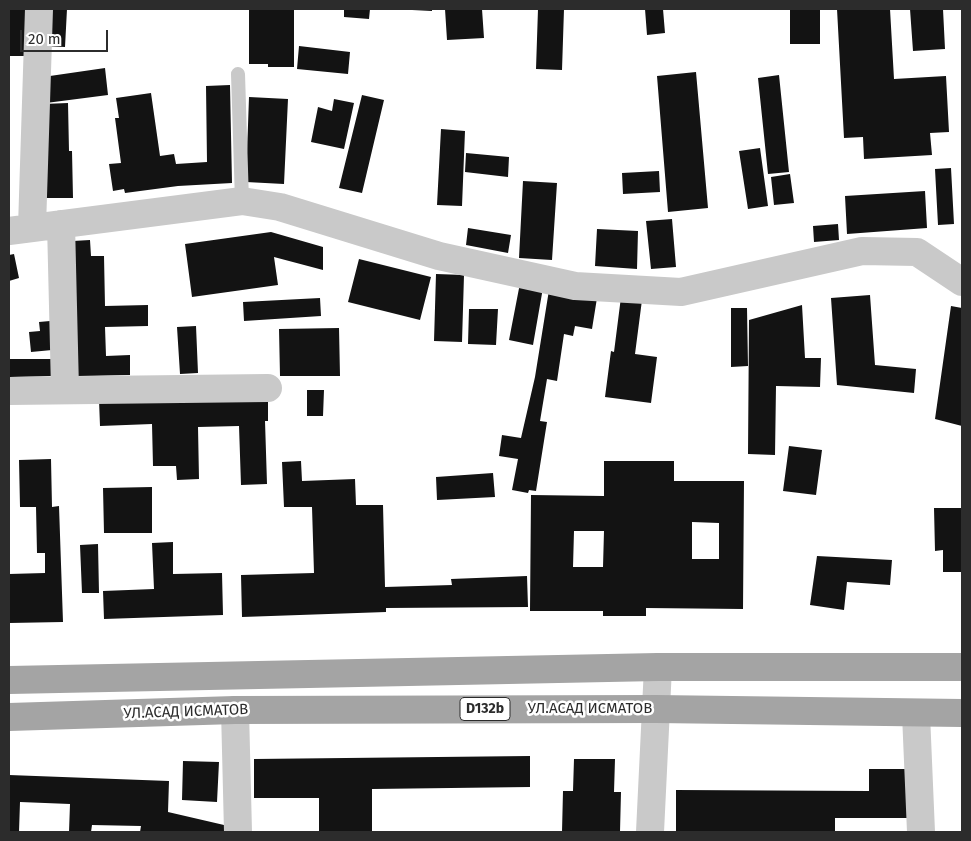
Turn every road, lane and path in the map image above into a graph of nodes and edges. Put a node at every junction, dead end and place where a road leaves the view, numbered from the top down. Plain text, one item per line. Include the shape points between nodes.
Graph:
1 (39, 9) edge
2 (238, 74) dead end
3 (242, 201) junction
4 (62, 224) junction
5 (21, 229) edge
6 (962, 282) edge
7 (268, 388) dead end
8 (65, 389) junction
9 (9, 391) edge
10 (658, 667) junction
11 (962, 667) edge
12 (9, 680) edge
13 (656, 709) junction
14 (235, 710) junction
15 (962, 713) edge
16 (916, 714) junction
17 (9, 717) edge
18 (238, 832) edge
19 (650, 832) edge
20 (921, 832) edge

1 - 5 street
2 - 3 lane
3 - 4 street
3 - 6 street via 280,207 439,256 575,286 681,292 862,251 917,252
4 - 5 street
4 - 8 street
7 - 8 street
8 - 9 street
10 - 11 main road
10 - 12 main road
10 - 13 street
13 - 14 main road, УЛ.АСАД ИСМАТОВ / D132b
13 - 16 main road, УЛ.АСАД ИСМАТОВ / D132b
13 - 19 street
14 - 17 main road, УЛ.АСАД ИСМАТОВ / D132b
14 - 18 street
15 - 16 main road, УЛ.АСАД ИСМАТОВ / D132b
16 - 20 street

